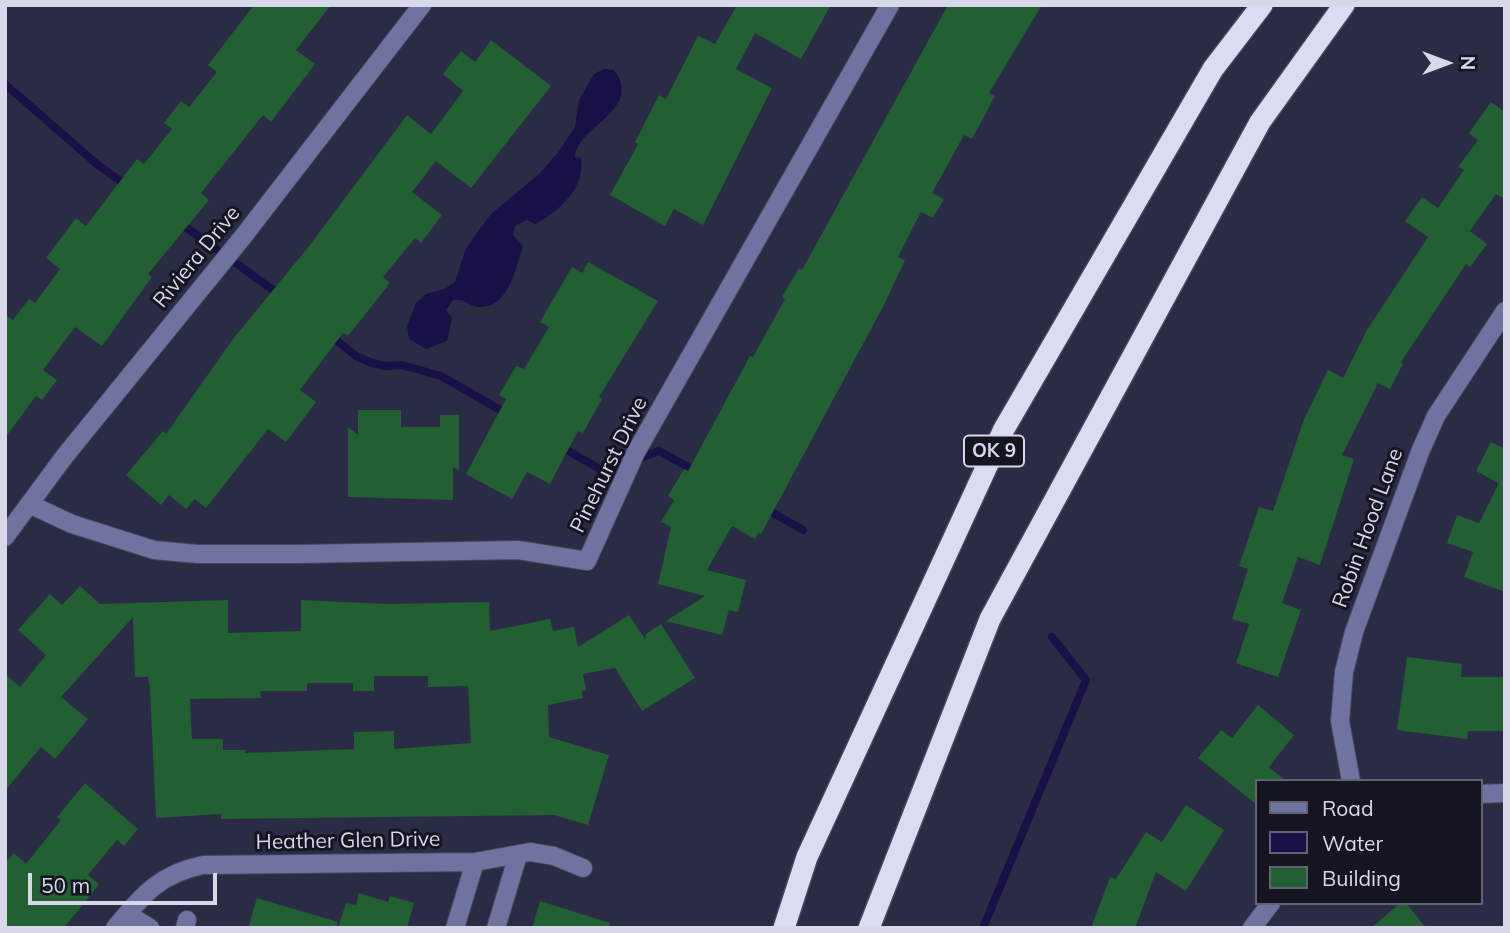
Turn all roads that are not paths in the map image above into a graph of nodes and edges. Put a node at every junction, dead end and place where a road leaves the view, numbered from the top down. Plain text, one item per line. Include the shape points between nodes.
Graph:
1 (422, 5) edge
2 (890, 5) edge
3 (1262, 5) edge
4 (1344, 5) edge
5 (1505, 312) edge
6 (29, 504) junction
7 (5, 537) edge
8 (1351, 779) edge
9 (1505, 793) edge
10 (1482, 794) edge
11 (518, 855) junction
12 (475, 862) junction
13 (583, 868) dead end
14 (1269, 905) edge
15 (121, 921) edge
16 (150, 928) edge
17 (454, 928) edge
18 (496, 928) edge
19 (784, 928) edge
20 (869, 928) edge
21 (1252, 928) edge

1 - 6 street, Riviera Drive
2 - 6 street, Pinehurst Drive via 636,452 587,561 518,550 300,555 154,550 72,524
3 - 19 highway, OK 9 via 1213,69 1004,429 807,857
4 - 20 highway via 1260,122 990,619
5 - 8 street, Robin Hood Lane via 1436,416 1354,632 1344,672 1340,721
6 - 7 street, Riviera Drive
9 - 10 street
11 - 12 street, Heather Glen Drive
11 - 13 street, Heather Glen Drive via 554,856
11 - 18 street
12 - 15 street, Heather Glen Drive via 203,865 166,876
12 - 17 street
14 - 21 street
15 - 16 street, Heather Glen Drive

